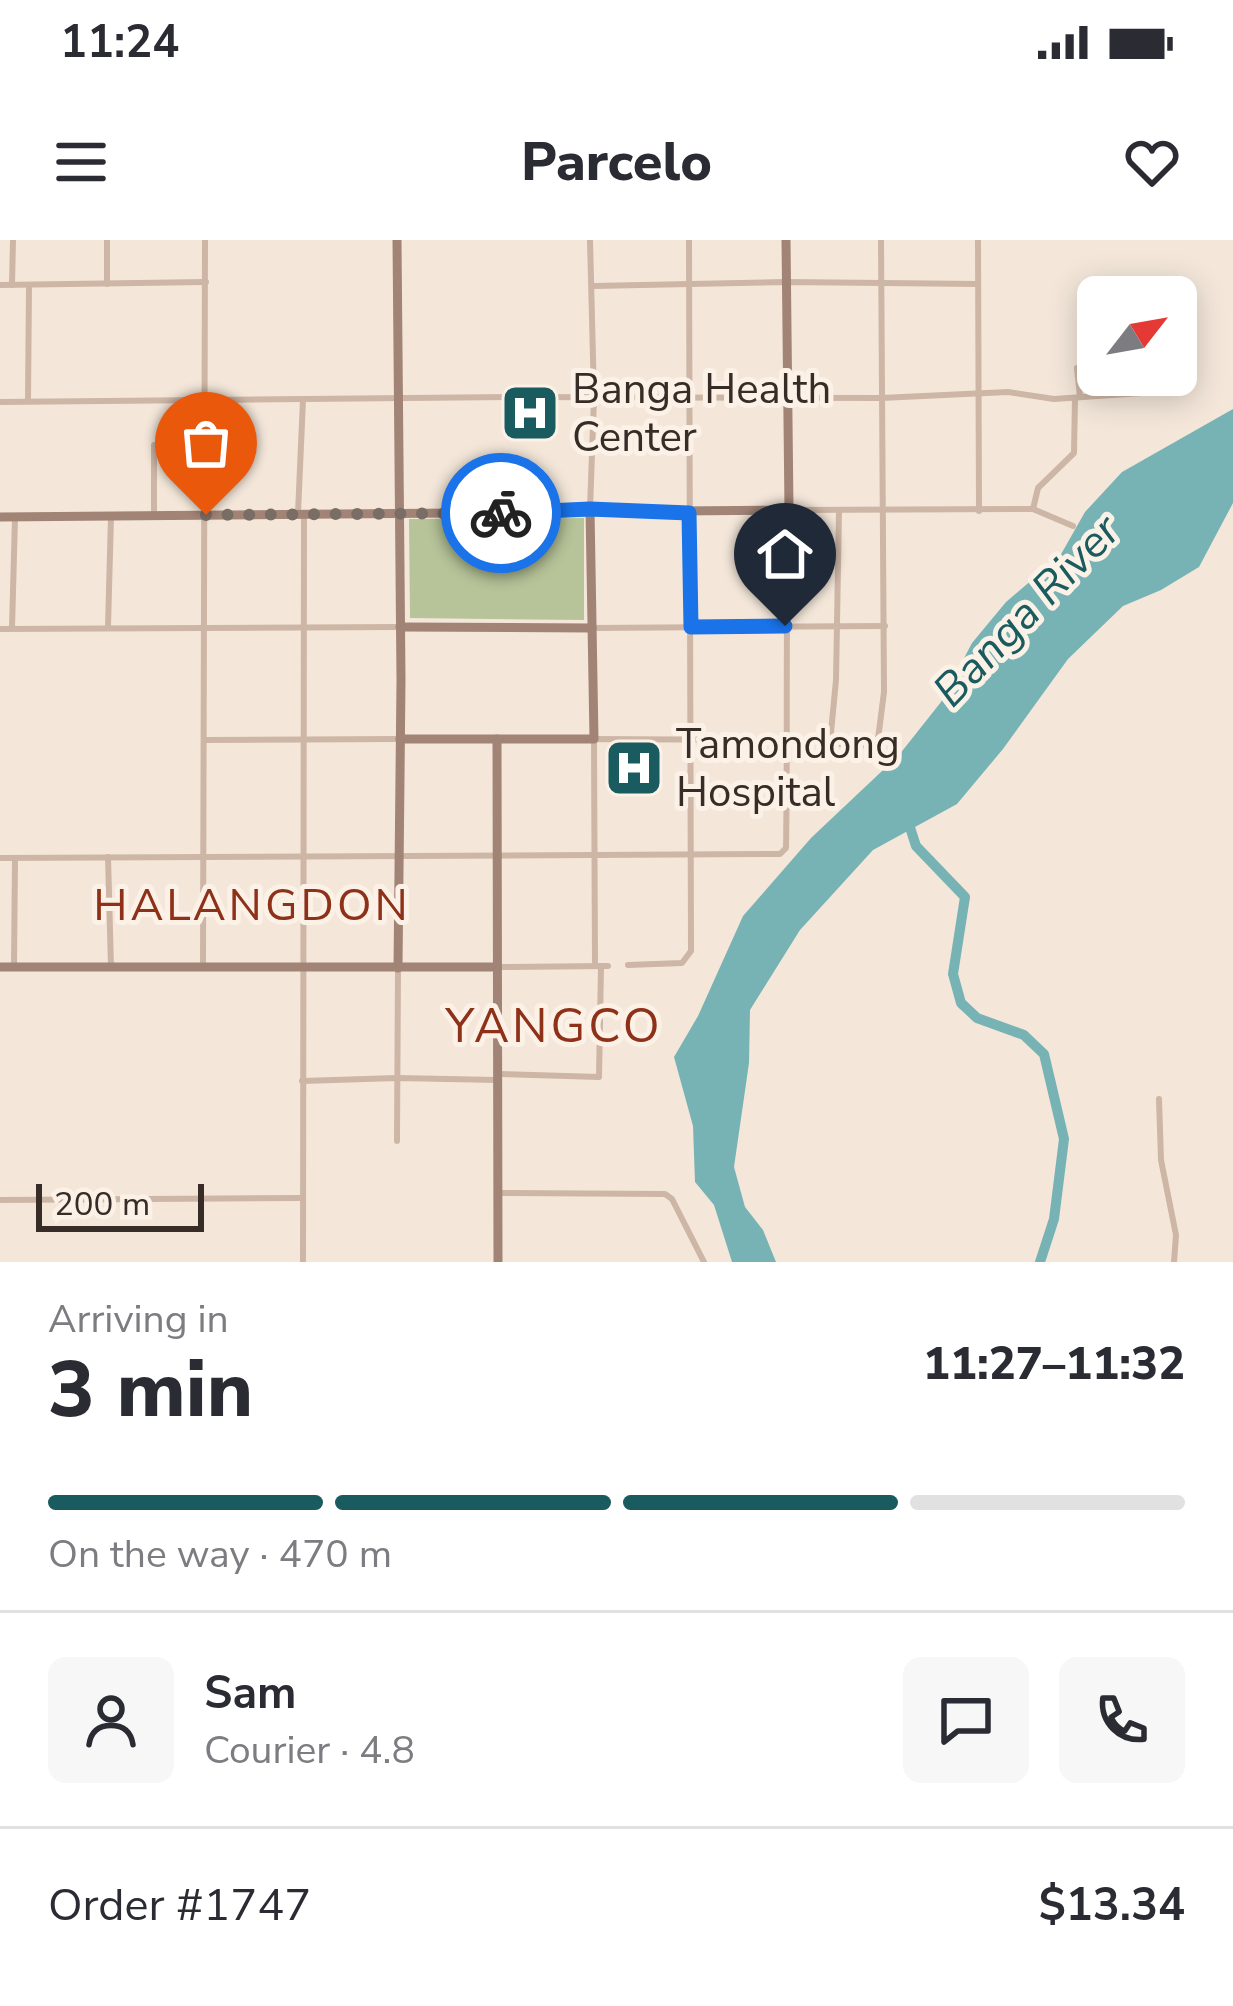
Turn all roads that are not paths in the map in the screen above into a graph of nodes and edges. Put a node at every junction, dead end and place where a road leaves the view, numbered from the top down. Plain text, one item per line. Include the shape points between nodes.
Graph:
1 (13, 240) edge
2 (107, 240) edge
3 (206, 240) edge
4 (397, 240) edge
5 (590, 240) edge
6 (689, 240) edge
7 (786, 240) edge
8 (881, 240) edge
9 (978, 240) edge
10 (206, 282) junction
11 (786, 282) junction
12 (881, 283) junction
13 (107, 284) junction
14 (689, 284) junction
15 (978, 284) junction
16 (0, 285) edge
17 (12, 285) junction
18 (28, 285) junction
19 (593, 286) junction
20 (978, 396) junction
21 (1094, 396) edge
22 (689, 397) junction
23 (1078, 397) junction
24 (399, 398) junction
25 (594, 398) junction
26 (786, 398) junction
27 (881, 398) junction
28 (206, 400) junction
29 (303, 400) junction
30 (0, 402) edge
31 (28, 402) junction
32 (154, 445) dead end
33 (590, 509) junction
34 (1033, 509) junction
35 (789, 510) junction
36 (839, 510) junction
37 (979, 511) junction
38 (885, 512) junction
39 (301, 513) junction
40 (689, 513) junction
41 (400, 514) junction
42 (206, 515) junction
43 (111, 516) junction
44 (154, 516) junction
45 (0, 517) edge
46 (15, 517) junction
47 (1073, 526) dead end
48 (785, 626) junction
49 (885, 626) junction
50 (303, 627) junction
51 (400, 627) junction
52 (691, 627) junction
53 (838, 627) junction
54 (0, 628) edge
55 (13, 628) junction
56 (108, 628) junction
57 (592, 628) junction
58 (204, 629) junction
59 (400, 739) junction
60 (496, 739) junction
61 (594, 739) junction
62 (205, 740) junction
63 (691, 740) junction
64 (788, 740) junction
65 (301, 741) junction
66 (830, 743) junction
67 (207, 854) junction
68 (397, 854) junction
69 (497, 854) junction
70 (596, 854) junction
71 (690, 854) junction
72 (302, 855) junction
73 (108, 856) junction
74 (0, 857) edge
75 (15, 858) junction
76 (0, 913) edge
77 (16, 913) junction
78 (628, 965) dead end
79 (203, 966) junction
80 (601, 966) junction
81 (0, 967) edge
82 (14, 967) junction
83 (497, 967) junction
84 (112, 968) junction
85 (302, 968) junction
86 (398, 968) junction
87 (498, 1077) junction
88 (397, 1078) junction
89 (302, 1081) junction
90 (1160, 1099) dead end
91 (397, 1141) dead end
92 (500, 1193) junction
93 (301, 1198) junction
94 (0, 1200) edge
95 (303, 1262) edge
96 (499, 1262) edge
97 (704, 1262) edge
98 (1174, 1262) edge

1 - 17 street
2 - 13 street
3 - 10 street
4 - 24 main road
5 - 19 street
6 - 14 street
7 - 11 main road
8 - 12 street
9 - 15 street
10 - 13 street
10 - 28 street
11 - 12 street
11 - 14 street
11 - 26 main road
12 - 15 street
12 - 27 street
13 - 18 street
14 - 19 street
14 - 22 street
15 - 20 street
16 - 17 street
17 - 18 street
18 - 31 street
19 - 25 street
20 - 23 street
20 - 27 street
20 - 37 street
21 - 23 street
22 - 25 street
22 - 26 street
22 - 40 street
23 - 34 street via 1075,453 1038,488
24 - 25 street
24 - 29 street
24 - 41 main road
25 - 33 street
26 - 27 street
26 - 35 main road
27 - 38 street
28 - 29 street
28 - 31 street
28 - 42 street
29 - 39 street
30 - 31 street
32 - 44 street
33 - 40 main road
33 - 41 main road
33 - 57 main road
34 - 37 street
34 - 47 street
35 - 36 street
35 - 40 main road
35 - 48 street
36 - 38 street
36 - 53 street
37 - 38 street
38 - 49 street
39 - 41 main road
39 - 42 main road
39 - 50 street
40 - 52 street
41 - 51 main road
42 - 44 main road
42 - 58 street
43 - 44 main road
43 - 46 main road
43 - 56 street
45 - 46 main road
46 - 55 street
48 - 52 street
48 - 53 street
48 - 64 street
49 - 53 street
49 - 66 street via 878,739 868,746
50 - 51 street
50 - 58 street
50 - 65 street
51 - 57 main road
51 - 59 main road
52 - 57 street
52 - 63 street
53 - 66 street
54 - 55 street
55 - 56 street
56 - 58 street
57 - 61 main road
58 - 62 street
59 - 60 main road
59 - 65 street
59 - 68 main road
60 - 61 main road
60 - 69 main road
61 - 63 street
61 - 70 street
62 - 65 street
62 - 67 street
63 - 64 street
63 - 71 street
64 - 66 street
64 - 71 street via 784,852
65 - 72 street
67 - 72 street
67 - 73 street
67 - 79 street
68 - 69 street
68 - 72 street
68 - 86 main road
69 - 70 street
69 - 83 main road
70 - 71 street
70 - 80 street
71 - 78 street via 691,955 677,964
72 - 85 street
73 - 75 street
73 - 84 street
74 - 75 street
75 - 77 street
76 - 77 street
77 - 82 street
79 - 84 main road
79 - 85 main road
80 - 83 street
80 - 87 street via 599,1077
81 - 82 main road
82 - 84 main road
83 - 86 main road
83 - 87 main road
85 - 86 main road
85 - 89 street
86 - 88 street
87 - 88 street
87 - 92 main road
88 - 89 street
88 - 91 street
89 - 93 street
90 - 98 street
92 - 96 main road
92 - 97 street via 665,1194
93 - 94 street
93 - 95 street

